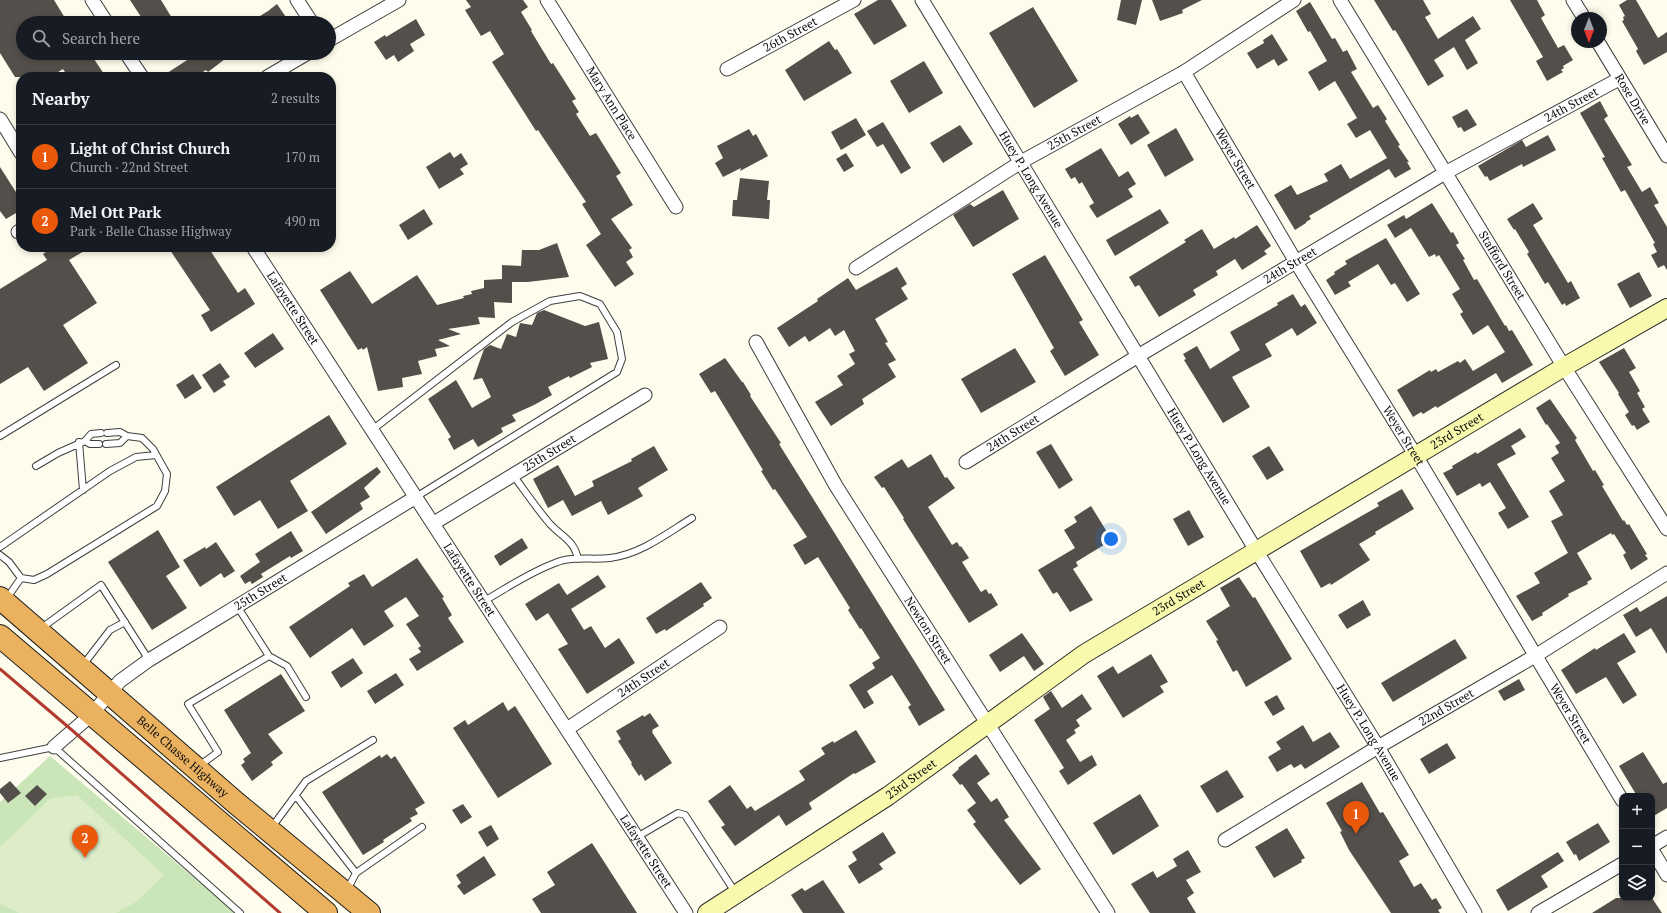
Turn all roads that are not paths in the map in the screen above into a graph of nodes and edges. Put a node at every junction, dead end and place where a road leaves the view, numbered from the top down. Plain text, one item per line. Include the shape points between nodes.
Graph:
1 (92, 0) edge
2 (297, 0) edge
3 (399, 0) edge
4 (547, 0) edge
5 (854, 0) edge
6 (922, 0) edge
7 (1294, 0) edge
8 (1340, 0) edge
9 (1573, 0) edge
10 (1580, 12) edge
11 (102, 16) edge
12 (307, 16) edge
13 (336, 36) edge
14 (1601, 48) edge
15 (131, 60) edge
16 (296, 60) edge
17 (727, 69) dead end
18 (139, 72) edge
19 (276, 72) edge
20 (1184, 72) junction
21 (1619, 79) junction
22 (0, 119) edge
23 (16, 145) edge
24 (1667, 156) edge
25 (1021, 162) junction
26 (1445, 173) junction
27 (676, 207) dead end
28 (256, 252) edge
29 (1296, 262) junction
30 (856, 268) dead end
31 (1667, 308) edge
32 (756, 342) dead end
33 (1138, 356) junction
34 (116, 365) dead end
35 (1564, 368) junction
36 (645, 395) dead end
37 (372, 430) junction
38 (0, 436) edge
39 (127, 436) junction
40 (82, 442) junction
41 (156, 454) junction
42 (1416, 456) junction
43 (966, 462) dead end
44 (36, 466) dead end
45 (513, 475) junction
46 (83, 490) junction
47 (416, 497) junction
48 (692, 518) dead end
49 (434, 523) junction
50 (1667, 529) edge
51 (0, 547) edge
52 (1257, 552) junction
53 (0, 555) edge
54 (578, 559) junction
55 (1667, 573) edge
56 (21, 578) junction
57 (2, 599) edge
58 (484, 601) junction
59 (237, 606) junction
60 (125, 622) junction
61 (720, 627) dead end
62 (38, 630) junction
63 (0, 636) edge
64 (269, 656) junction
65 (1535, 656) junction
66 (149, 660) junction
67 (81, 668) junction
68 (110, 692) junction
69 (306, 697) dead end
70 (91, 715) junction
71 (987, 724) junction
72 (567, 729) junction
73 (373, 740) dead end
74 (54, 747) junction
75 (1378, 747) junction
76 (0, 758) edge
77 (196, 768) junction
78 (1619, 795) edge
79 (296, 796) junction
80 (422, 827) dead end
81 (270, 830) junction
82 (637, 837) junction
83 (1667, 837) edge
84 (1225, 840) dead end
85 (1655, 844) edge
86 (1655, 855) edge
87 (1620, 865) edge
88 (356, 873) junction
89 (1667, 875) edge
90 (346, 892) junction
91 (736, 894) junction
92 (240, 913) edge
93 (326, 913) edge
94 (369, 913) edge
95 (686, 913) edge
96 (707, 913) edge
97 (1108, 913) edge
98 (1475, 913) edge
99 (1538, 913) edge

1 - 11 street
2 - 12 street
3 - 13 street
4 - 27 street, Mary Ann Place
5 - 17 street, 26th Street
6 - 25 street, Huey P. Long Avenue
7 - 20 street, 25th Street
8 - 26 street, Stafford Street
9 - 10 street
14 - 21 street, Rose Drive
15 - 18 street
16 - 19 street
20 - 25 street, 25th Street
20 - 29 street, Weyer Street
21 - 24 street, Rose Drive
21 - 26 street, 24th Street
22 - 23 street
25 - 30 street, 25th Street
25 - 33 street, Huey P. Long Avenue
26 - 29 street, 24th Street
26 - 35 street, Stafford Street
28 - 37 street, Lafayette Street
29 - 33 street, 24th Street
29 - 42 street, Weyer Street
31 - 35 street, 23rd Street
32 - 71 street, Newton Street via 836,486
33 - 43 street, 24th Street
33 - 52 street, Huey P. Long Avenue
34 - 38 lane
35 - 42 street, 23rd Street
35 - 50 street, Stafford Street
36 - 45 street, 25th Street
37 - 47 street, Lafayette Street
37 - 47 lane via 512,322 550,301 580,296 600,304 617,332 622,359 617,372
39 - 40 lane via 120,443
39 - 40 lane via 120,432 91,434
39 - 41 lane via 142,438
40 - 44 lane
40 - 46 lane
41 - 46 lane via 136,458 110,471
41 - 56 lane via 167,474 165,491 157,506 46,574 34,580
42 - 52 street, 23rd Street
42 - 65 street, Weyer Street
45 - 49 street, 25th Street
45 - 54 lane via 550,524 576,549
46 - 51 lane
47 - 49 street, Lafayette Street
47 - 59 street, 25th Street
48 - 54 lane via 644,548 623,556
49 - 58 street, Lafayette Street
52 - 71 street, 23rd Street via 1084,654
52 - 75 street, Huey P. Long Avenue
53 - 56 lane
54 - 58 lane via 556,562
55 - 65 street, 22nd Street
56 - 57 lane
57 - 62 highway, Belle Chasse Highway
58 - 72 street, Lafayette Street
59 - 64 lane
59 - 66 street, 25th Street
60 - 62 lane via 101,585
60 - 66 lane
60 - 67 lane via 110,630
61 - 72 street, 24th Street
62 - 67 highway, Belle Chasse Highway
63 - 70 highway
64 - 69 lane via 287,666
64 - 77 lane via 188,704 218,752
65 - 75 street, 22nd Street
65 - 78 street, Weyer Street
66 - 68 street, 25th Street via 120,681
67 - 68 highway, Belle Chasse Highway
68 - 70 street, 25th Street
68 - 77 highway, Belle Chasse Highway
70 - 74 street, 25th Street
70 - 93 highway
71 - 91 street, 23rd Street via 888,796
71 - 97 street, Newton Street
72 - 82 street, Lafayette Street
73 - 79 lane via 306,781
74 - 76 lane
74 - 92 lane
75 - 84 street, 22nd Street
75 - 98 street, Huey P. Long Avenue
77 - 81 highway, Belle Chasse Highway
79 - 81 lane
79 - 88 lane
80 - 88 lane
81 - 90 highway, Belle Chasse Highway
82 - 91 lane via 678,813 685,815
82 - 95 street, Lafayette Street
83 - 85 street
86 - 89 street
87 - 99 street
88 - 90 lane
90 - 94 highway, Belle Chasse Highway
91 - 96 street, 23rd Street

